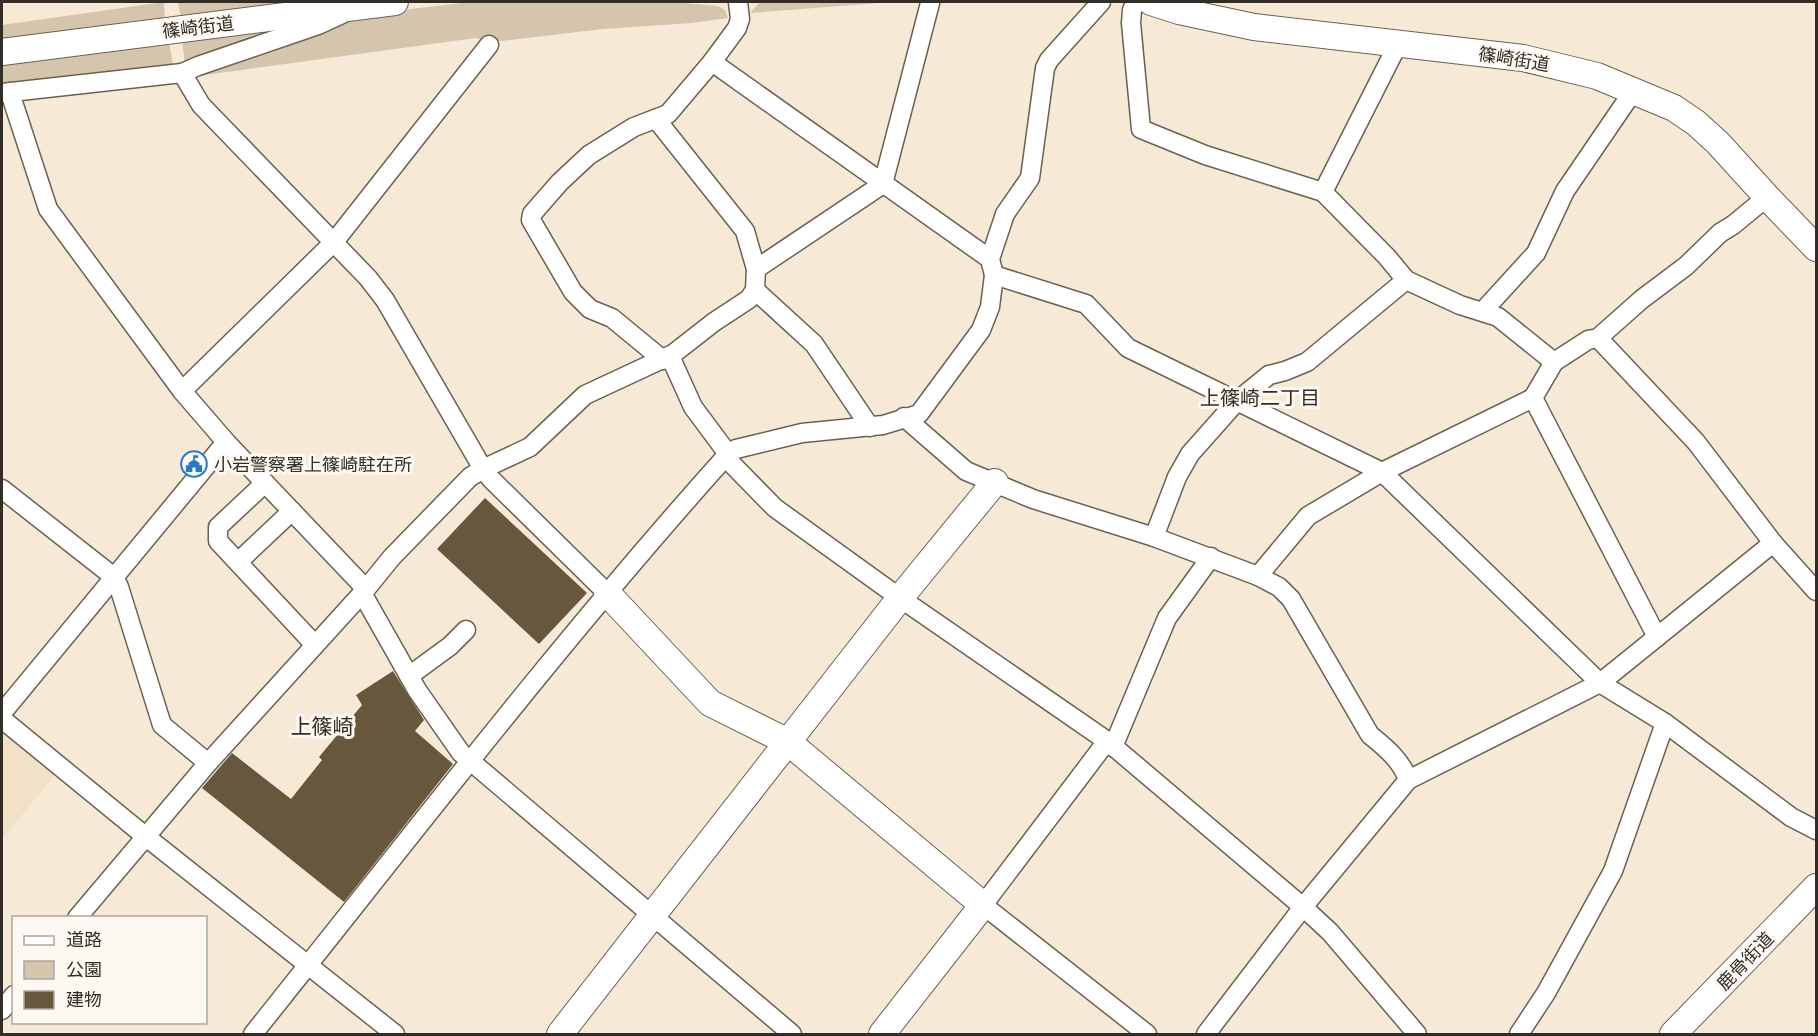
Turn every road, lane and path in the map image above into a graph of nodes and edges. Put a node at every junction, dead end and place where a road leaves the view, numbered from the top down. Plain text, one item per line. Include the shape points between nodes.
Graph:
1 (395, 2) edge
2 (730, 2) edge
3 (739, 2) edge
4 (1101, 2) edge
5 (1136, 2) edge
6 (1151, 2) edge
7 (930, 3) dead end
8 (360, 6) junction
9 (1398, 44) junction
10 (489, 45) dead end
11 (2, 52) edge
12 (712, 62) junction
13 (182, 73) junction
14 (1634, 90) junction
15 (6, 92) edge
16 (656, 119) junction
17 (883, 184) junction
18 (1323, 192) junction
19 (1767, 198) junction
20 (334, 242) junction
21 (1816, 248) edge
22 (992, 267) junction
23 (756, 269) junction
24 (1406, 280) junction
25 (754, 290) junction
26 (1484, 311) junction
27 (1598, 338) junction
28 (666, 358) junction
29 (1554, 362) junction
30 (182, 391) junction
31 (1533, 398) junction
32 (1237, 401) junction
33 (904, 417) junction
34 (870, 427) junction
35 (226, 442) junction
36 (726, 455) junction
37 (483, 469) junction
38 (1382, 472) junction
39 (266, 483) junction
40 (995, 483) junction
41 (2, 489) edge
42 (292, 511) junction
43 (1154, 537) junction
44 (1773, 543) junction
45 (1211, 557) junction
46 (238, 562) junction
47 (1258, 576) junction
48 (114, 577) junction
49 (364, 591) junction
50 (1816, 591) edge
51 (607, 593) junction
52 (900, 598) junction
53 (466, 630) dead end
54 (1657, 637) junction
55 (315, 645) junction
56 (410, 676) junction
57 (1600, 683) junction
58 (2, 713) edge
59 (2, 718) edge
60 (1665, 723) junction
61 (788, 742) junction
62 (1110, 744) junction
63 (469, 762) junction
64 (208, 764) junction
65 (1408, 780) junction
66 (1816, 830) edge
67 (145, 836) junction
68 (1816, 887) edge
69 (983, 905) junction
70 (1304, 907) junction
71 (79, 916) edge
72 (651, 916) junction
73 (309, 965) junction
74 (12, 998) edge
75 (2, 1010) edge
76 (253, 1035) edge
77 (395, 1035) edge
78 (560, 1035) edge
79 (792, 1035) edge
80 (882, 1035) edge
81 (1147, 1035) edge
82 (1206, 1035) edge
83 (1417, 1035) edge
84 (1519, 1035) edge
85 (1673, 1035) edge

1 - 8 street, 篠崎街道
2 - 3 street
3 - 12 street via 737,28
4 - 22 street via 1045,68 1030,178 1005,214
5 - 18 street via 1131,23 1141,129 1205,155
6 - 9 street, 篠崎街道 via 1254,27
7 - 17 street
8 - 11 street, 篠崎街道
8 - 13 street via 318,26
9 - 14 street, 篠崎街道 via 1523,58 1597,76
9 - 18 street
10 - 20 street
12 - 16 street via 668,114
12 - 17 street
13 - 15 street
13 - 20 street via 201,105
14 - 19 street, 篠崎街道 via 1696,123
14 - 26 street via 1565,191 1536,253
15 - 30 street via 48,209
16 - 23 street via 745,231
16 - 28 street via 634,127 589,155 560,182 531,220 573,292 590,309 612,318
17 - 22 street
17 - 23 street
18 - 24 street
19 - 21 street, 篠崎街道
19 - 27 street via 1719,233 1686,266
20 - 30 street
20 - 37 street via 385,300
22 - 32 street via 1086,304 1128,348
22 - 33 street via 990,307 981,330 919,414
23 - 25 street
24 - 26 street via 1460,305
24 - 32 street via 1307,362 1269,375
25 - 28 street via 749,299
25 - 34 street via 814,344
26 - 29 street via 1498,317
27 - 29 street via 1588,340
27 - 44 street via 1696,442
28 - 36 street
28 - 37 street via 585,395 530,447
29 - 31 street
30 - 35 street
31 - 38 street
31 - 54 street
32 - 38 street
32 - 43 street via 1190,454
33 - 34 street
33 - 40 street via 966,471
34 - 36 street via 802,433
35 - 39 street
35 - 48 street
36 - 51 street
36 - 52 street via 775,508
37 - 49 street via 418,528
37 - 51 street
38 - 47 street via 1308,516
38 - 57 street
39 - 42 street
39 - 46 street via 218,527 218,541
40 - 43 street
40 - 52 street
41 - 48 street
42 - 46 street
42 - 49 street
43 - 45 street
44 - 50 street
44 - 54 street
45 - 47 street
45 - 62 street via 1167,618
46 - 55 street
47 - 65 street via 1291,599 1370,735 1386,748
48 - 58 street
48 - 64 street via 162,725
49 - 55 street
49 - 56 street
51 - 61 street via 710,703
51 - 63 street
52 - 61 street
52 - 62 street
53 - 56 street
54 - 57 street
55 - 64 street
56 - 63 street
57 - 60 street
57 - 65 street
59 - 67 street
60 - 66 street via 1791,817
60 - 84 street via 1613,871
61 - 69 street
61 - 72 street
62 - 69 street
62 - 70 street
63 - 72 street
63 - 73 street
64 - 67 street
65 - 70 street
67 - 71 street
67 - 73 street
68 - 85 street, 鹿骨街道
69 - 80 street
69 - 81 street
70 - 82 street
70 - 83 street
72 - 78 street
72 - 79 street
73 - 76 street
73 - 77 street
74 - 75 street

